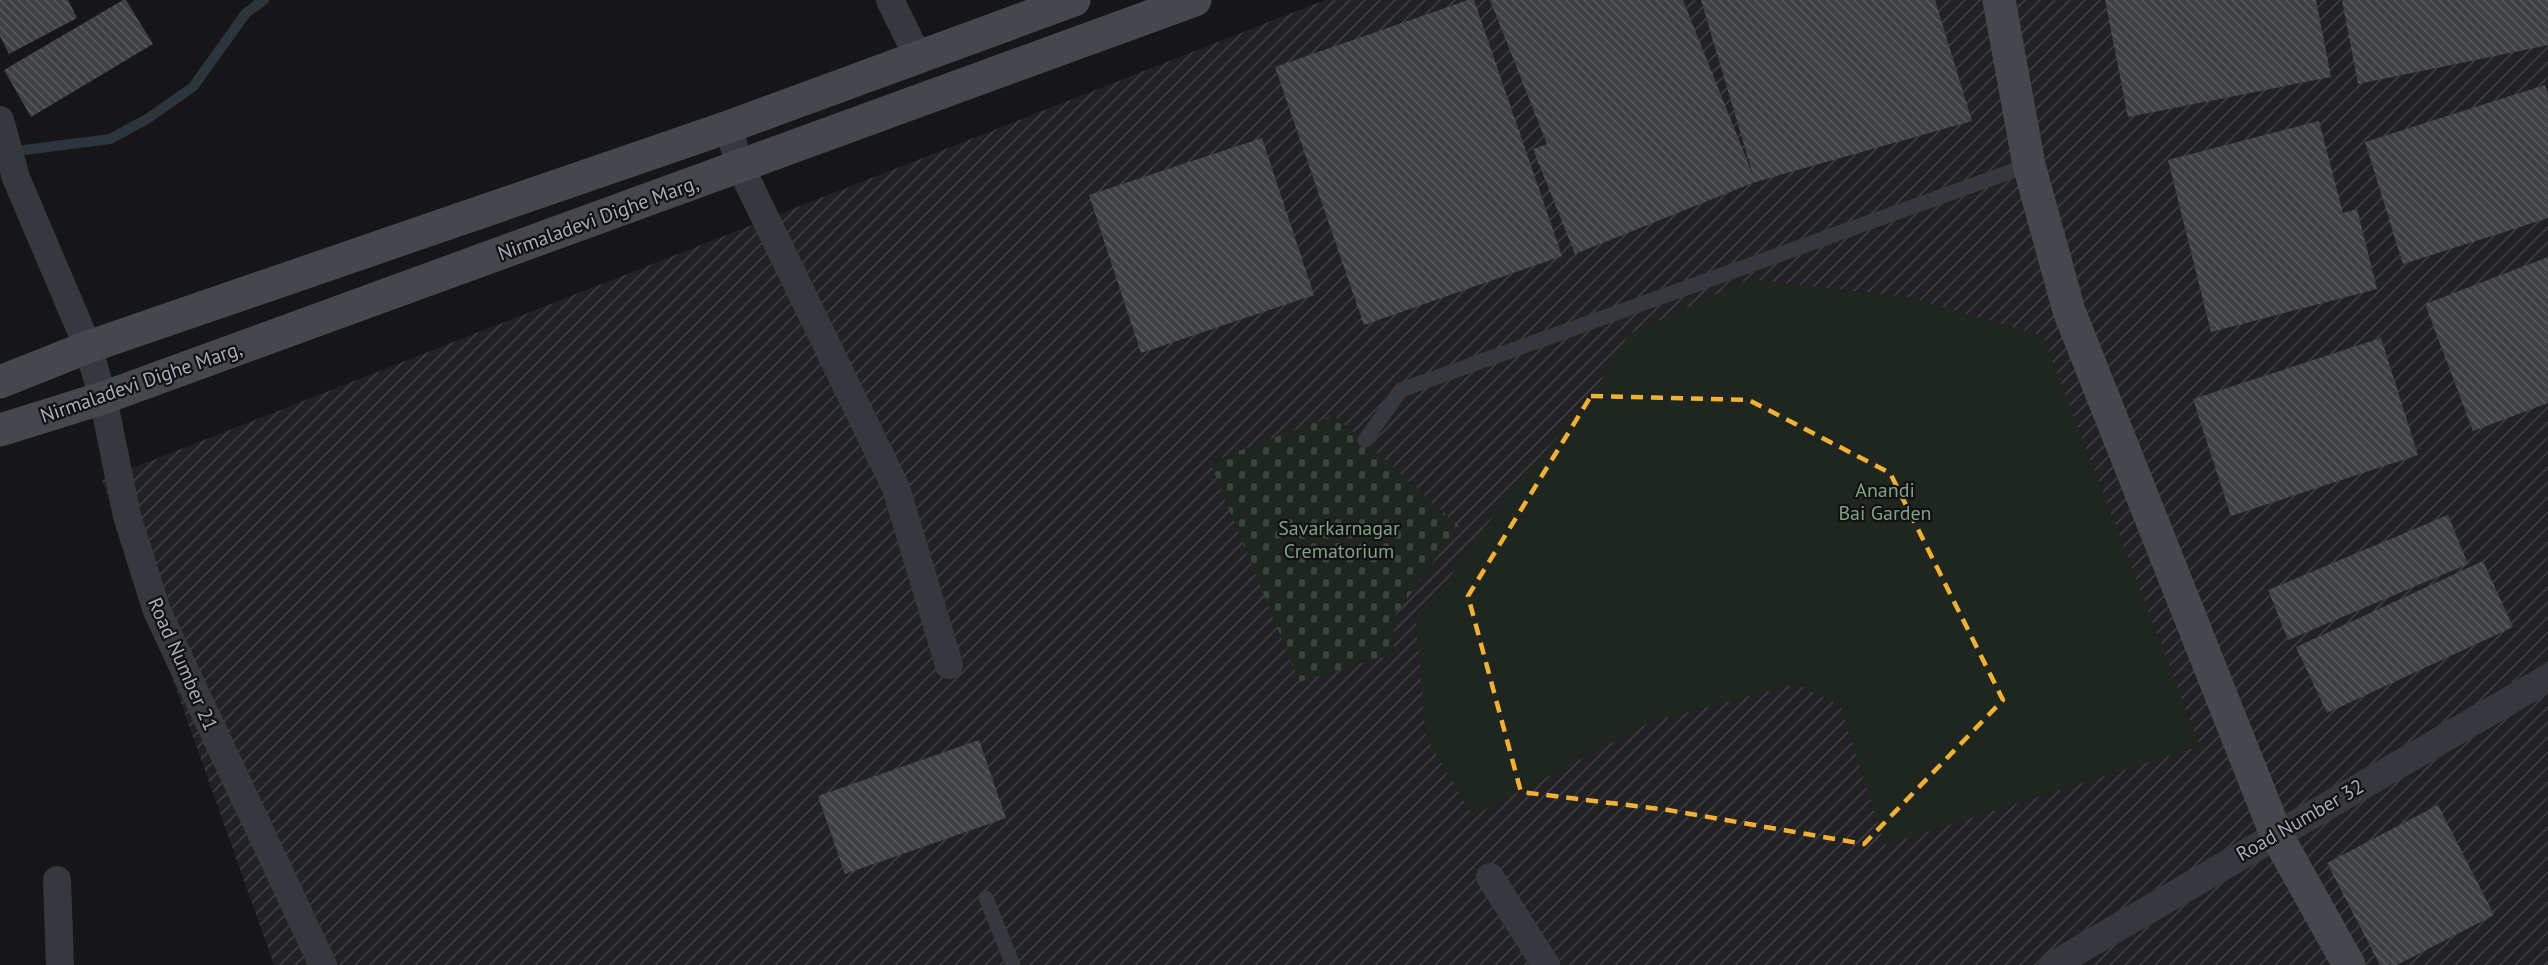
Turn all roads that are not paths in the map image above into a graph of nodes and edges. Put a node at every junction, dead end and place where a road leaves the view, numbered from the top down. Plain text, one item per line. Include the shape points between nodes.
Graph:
1 (890, 0) edge
2 (1074, 0) edge
3 (1195, 0) edge
4 (1999, 0) edge
5 (918, 57) junction
6 (2, 126) edge
7 (728, 127) junction
8 (2029, 165) junction
9 (740, 166) junction
10 (88, 347) junction
11 (0, 382) edge
12 (103, 398) junction
13 (0, 430) edge
14 (1365, 440) dead end
15 (949, 665) dead end
16 (2548, 678) edge
17 (2276, 834) junction
18 (1490, 877) dead end
19 (57, 880) dead end
20 (986, 898) dead end
21 (60, 965) edge
22 (323, 965) edge
23 (1013, 965) edge
24 (1546, 965) edge
25 (2053, 965) edge
26 (2349, 965) edge

1 - 5 street
2 - 5 main road
3 - 9 main road, Nirmaladevi Dighe Marg,
4 - 8 main road
5 - 7 main road
6 - 10 street, Road Number 21 via 16,178
7 - 9 street
7 - 10 main road
8 - 14 lane via 1401,390
8 - 17 main road via 2069,311
9 - 12 main road, Nirmaladevi Dighe Marg,
9 - 15 street via 896,488
10 - 11 main road
10 - 12 street, Road Number 21
12 - 13 main road, Nirmaladevi Dighe Marg,
12 - 22 street, Road Number 21 via 127,516 157,611
16 - 17 street, Road Number 32
17 - 25 street, Road Number 32
17 - 26 main road
18 - 24 street
19 - 21 street
20 - 23 lane

